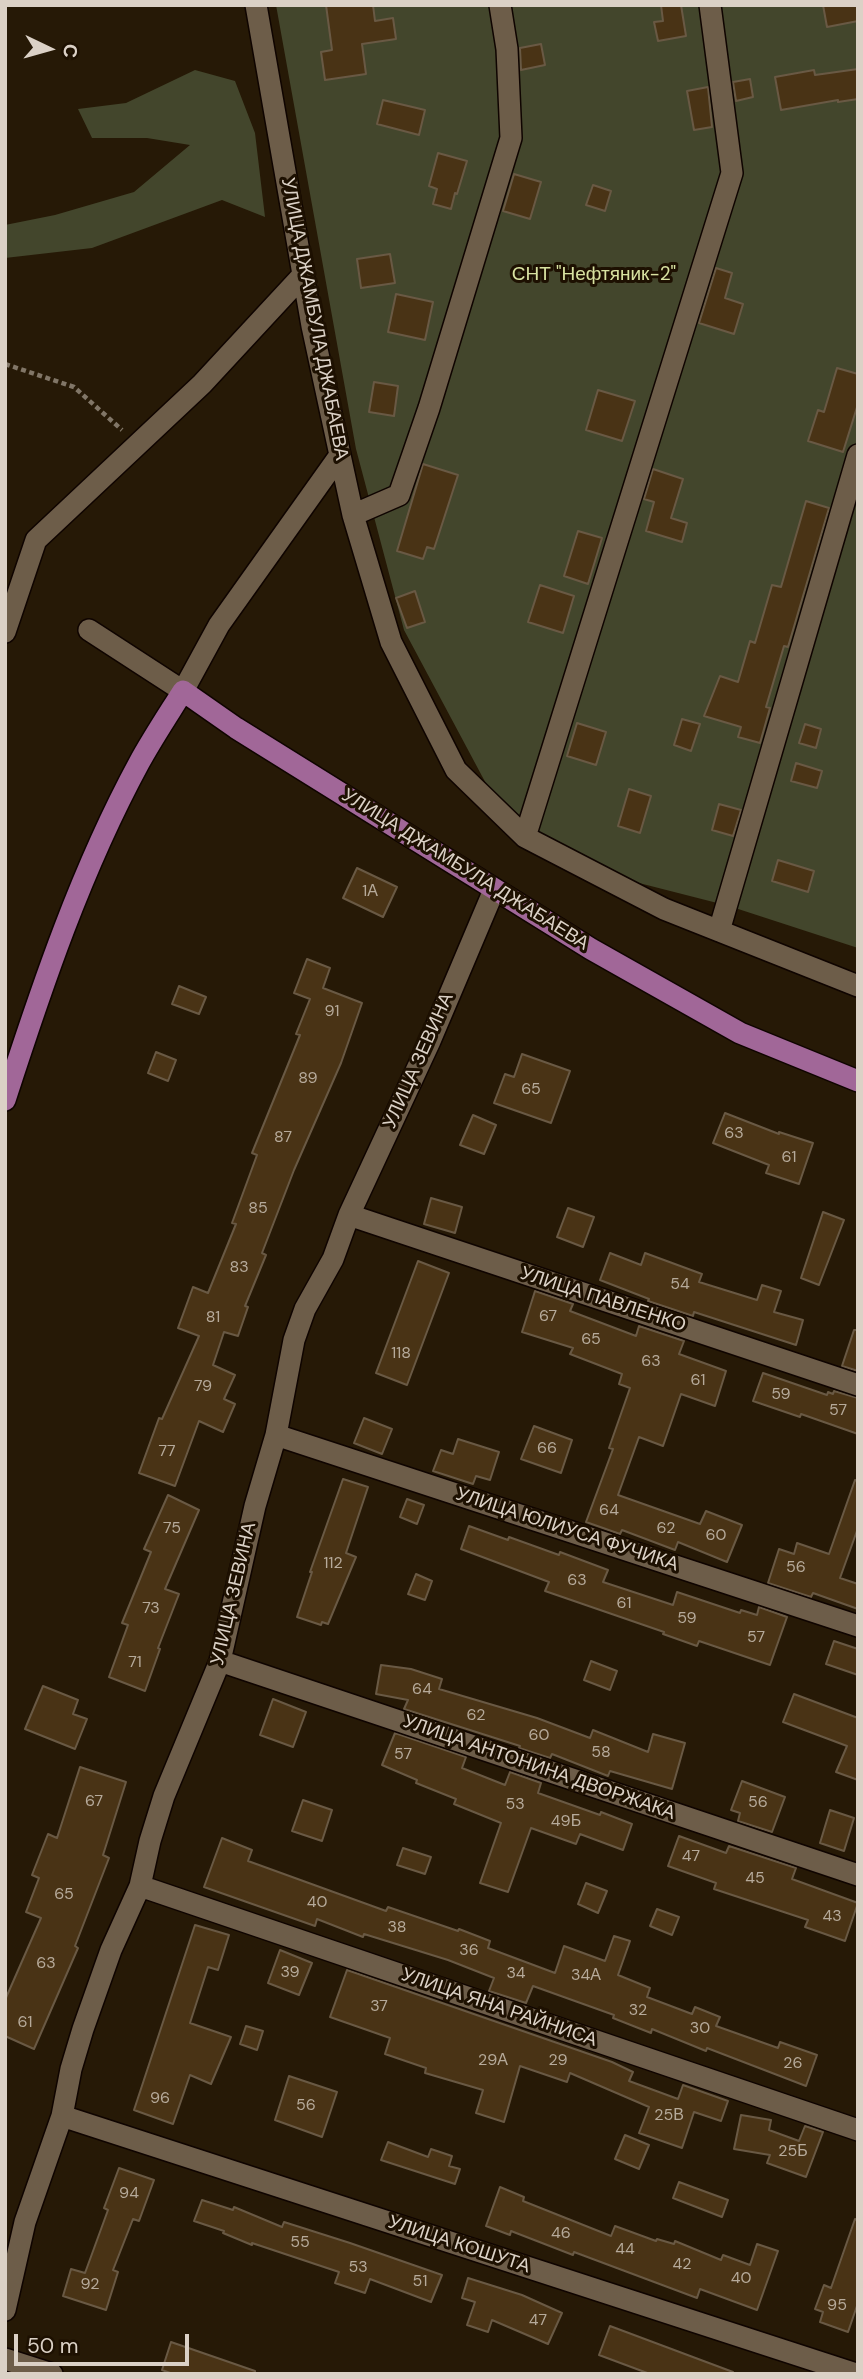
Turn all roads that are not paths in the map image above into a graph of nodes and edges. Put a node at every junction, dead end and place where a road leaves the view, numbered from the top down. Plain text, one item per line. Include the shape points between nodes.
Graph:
1 (256, 5) edge
2 (500, 5) edge
3 (710, 5) edge
4 (303, 275) junction
5 (340, 455) junction
6 (858, 455) edge
7 (353, 515) junction
8 (89, 630) dead end
9 (5, 632) edge
10 (183, 691) junction
11 (525, 837) junction
12 (494, 890) junction
13 (719, 931) junction
14 (858, 986) edge
15 (858, 1081) edge
16 (5, 1100) edge
17 (349, 1215) junction
18 (858, 1385) edge
19 (276, 1434) junction
20 (858, 1626) edge
21 (220, 1661) junction
22 (858, 1875) edge
23 (140, 1886) junction
24 (62, 2116) junction
25 (858, 2130) edge
26 (5, 2310) edge
27 (5, 2359) edge
28 (52, 2374) edge
29 (856, 2374) edge

1 - 4 street, УЛИЦА ДЖАМБУЛА ДЖАБАЕВА
2 - 7 street via 508,49 511,138 399,495
3 - 11 street via 732,173
4 - 5 street, УЛИЦА ДЖАМБУЛА ДЖАБАЕВА
4 - 9 street via 202,384 36,540
5 - 7 street, УЛИЦА ДЖАМБУЛА ДЖАБАЕВА
5 - 10 street via 219,625
6 - 13 street
7 - 11 street, УЛИЦА ДЖАМБУЛА ДЖАБАЕВА via 391,642 456,770
8 - 10 street, УЛИЦА ДЖАМБУЛА ДЖАБАЕВА
10 - 12 main road, УЛИЦА ДЖАМБУЛА ДЖАБАЕВА
10 - 16 main road via 139,762 100,841 39,994
11 - 13 street, УЛИЦА ДЖАМБУЛА ДЖАБАЕВА via 664,909
12 - 15 main road, УЛИЦА ДЖАМБУЛА ДЖАБАЕВА via 740,1033
12 - 17 street, УЛИЦА ЗЕВИНА
13 - 14 street, УЛИЦА ДЖАМБУЛА ДЖАБАЕВА
17 - 18 street, УЛИЦА ПАВЛЕНКО
17 - 19 street, УЛИЦА ЗЕВИНА via 294,1340
19 - 20 street, УЛИЦА ЮЛИУСА ФУЧИКА
19 - 21 street, УЛИЦА ЗЕВИНА
21 - 22 street, УЛИЦА АНТОНИНА ДВОРЖАКА
21 - 23 street, УЛИЦА ЗЕВИНА via 164,1796
23 - 24 street, УЛИЦА ЗЕВИНА via 97,1989 71,2069
23 - 25 street, УЛИЦА ЯНА РАЙНИСА
24 - 26 street, УЛИЦА ЗЕВИНА via 25,2222
24 - 29 street, УЛИЦА КОШУТА
27 - 28 street

